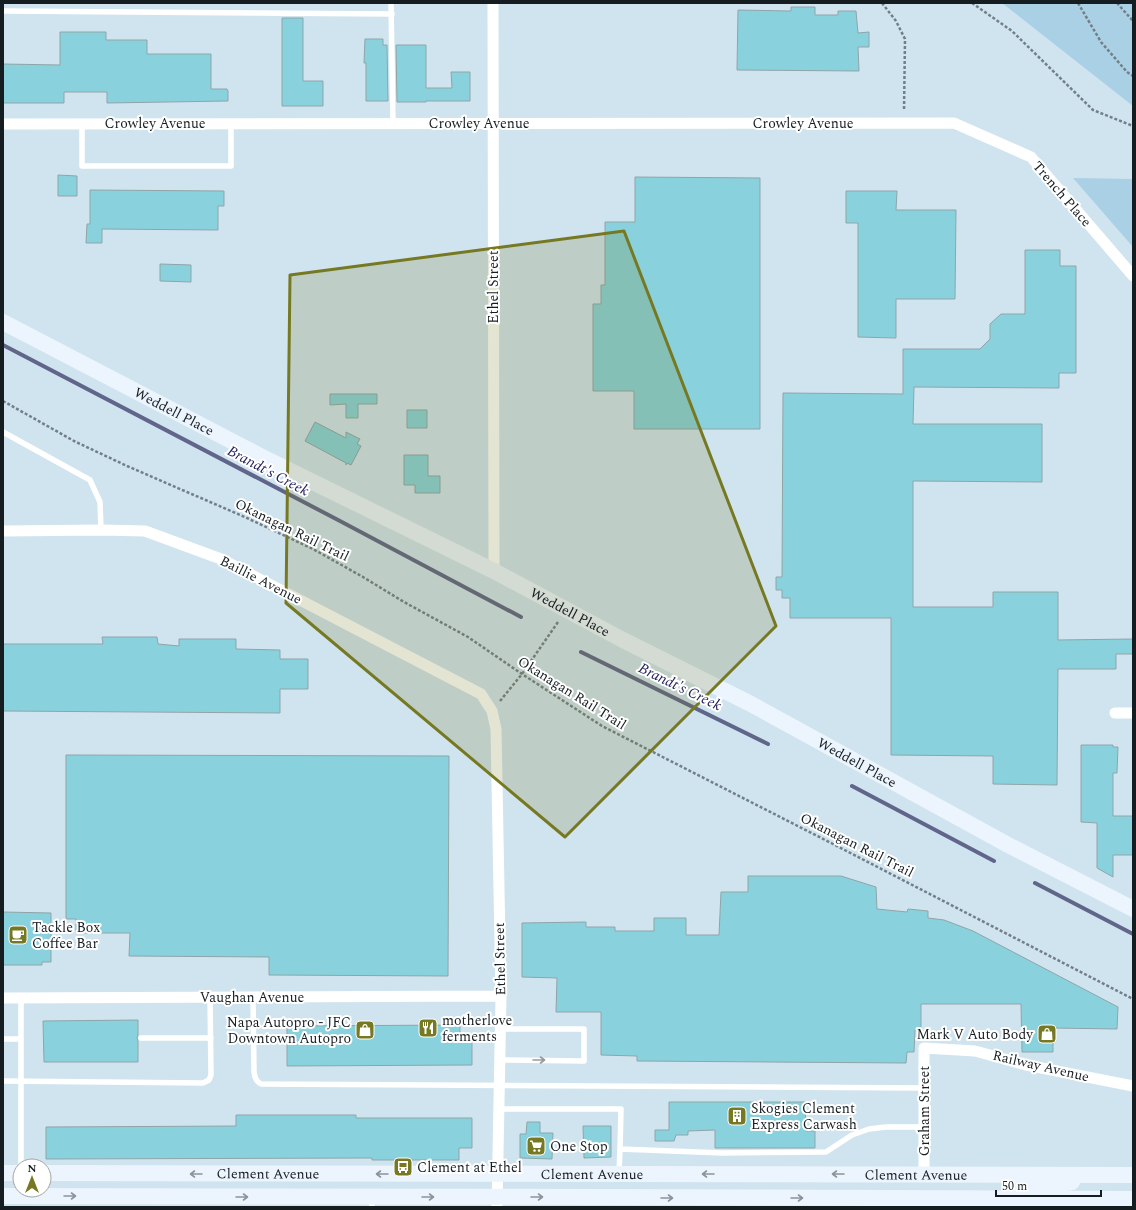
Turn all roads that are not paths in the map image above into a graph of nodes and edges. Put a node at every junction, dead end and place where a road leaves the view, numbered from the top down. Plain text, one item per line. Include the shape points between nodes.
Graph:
1 (392, 3) edge
2 (493, 3) edge
3 (3, 11) edge
4 (392, 14) junction
5 (82, 123) junction
6 (231, 123) junction
7 (393, 123) junction
8 (493, 123) junction
9 (954, 123) joint
10 (3, 124) edge
11 (1133, 276) edge
12 (3, 322) edge
13 (3, 432) edge
14 (101, 530) junction
15 (3, 531) edge
16 (494, 571) junction
17 (492, 711) joint
18 (1115, 713) dead end
19 (1133, 713) edge
20 (1133, 909) edge
21 (501, 996) junction
22 (210, 997) junction
23 (253, 997) junction
24 (3, 998) edge
25 (21, 998) junction
26 (500, 1029) junction
27 (141, 1038) dead end
28 (211, 1038) junction
29 (3, 1039) edge
30 (21, 1039) junction
31 (924, 1048) joint
32 (500, 1060) junction
33 (3, 1081) edge
34 (21, 1081) junction
35 (499, 1084) junction
36 (1133, 1086) edge
37 (923, 1088) junction
38 (499, 1109) junction
39 (924, 1127) junction
40 (620, 1149) junction
41 (21, 1158) edge
42 (52, 1173) edge
43 (498, 1174) junction
44 (618, 1174) junction
45 (924, 1175) junction
46 (1115, 1175) junction
47 (1133, 1175) edge
48 (3, 1196) edge
49 (1133, 1199) edge
50 (372, 1202) edge
51 (498, 1202) edge
52 (924, 1203) edge

1 - 4 lane
2 - 8 street, Ethel Street
3 - 4 lane
4 - 7 lane
5 - 6 street, Crowley Avenue
5 - 6 lane via 82,166 231,166
5 - 10 street, Crowley Avenue
6 - 7 street, Crowley Avenue
7 - 8 street, Crowley Avenue
8 - 9 street, Crowley Avenue
8 - 16 street, Ethel Street
9 - 11 street, Trench Place via 1031,157
12 - 16 main road, Weddell Place via 266,459
13 - 14 lane via 90,480 100,502
14 - 15 street, Baillie Avenue
14 - 17 street, Baillie Avenue via 146,531 221,559 480,694
16 - 20 main road, Weddell Place via 623,640 752,704 1010,846
17 - 21 street, Ethel Street via 496,729
18 - 19 street
21 - 23 street, Vaughan Avenue
21 - 26 street, Ethel Street
22 - 23 street, Vaughan Avenue
22 - 25 street, Vaughan Avenue
22 - 28 lane
23 - 35 lane via 254,1072 255,1078 261,1084
24 - 25 street, Vaughan Avenue
25 - 30 lane
26 - 32 street, Ethel Street
32 -> 26 lane via 584,1061 584,1029
27 - 28 lane
28 - 34 lane via 212,1074 209,1080 203,1083
29 - 30 lane
30 - 34 lane
31 - 36 street, Railway Avenue via 974,1051 1026,1065
31 - 37 street, Graham Street
32 - 35 street, Ethel Street
33 - 34 lane
34 - 41 lane
35 - 37 lane
35 - 38 street, Ethel Street
37 - 39 street, Graham Street
38 - 40 lane via 622,1109
38 - 43 street, Ethel Street
39 - 40 lane via 886,1127 869,1130 852,1135 826,1152 723,1153
39 - 45 street, Graham Street
40 - 44 lane
43 -> 42 main road, Clement Avenue
43 - 44 main road, Clement Avenue
43 - 51 street, Ethel Street
45 -> 44 main road, Clement Avenue
45 - 46 main road, Clement Avenue
46 - 47 main road, Clement Avenue
46 - 52 main road, Clement Avenue via 1037,1188 931,1191
48 -> 50 main road, Clement Avenue
49 - 52 main road, Clement Avenue
50 -> 51 main road, Clement Avenue
51 -> 52 main road, Clement Avenue via 597,1199

